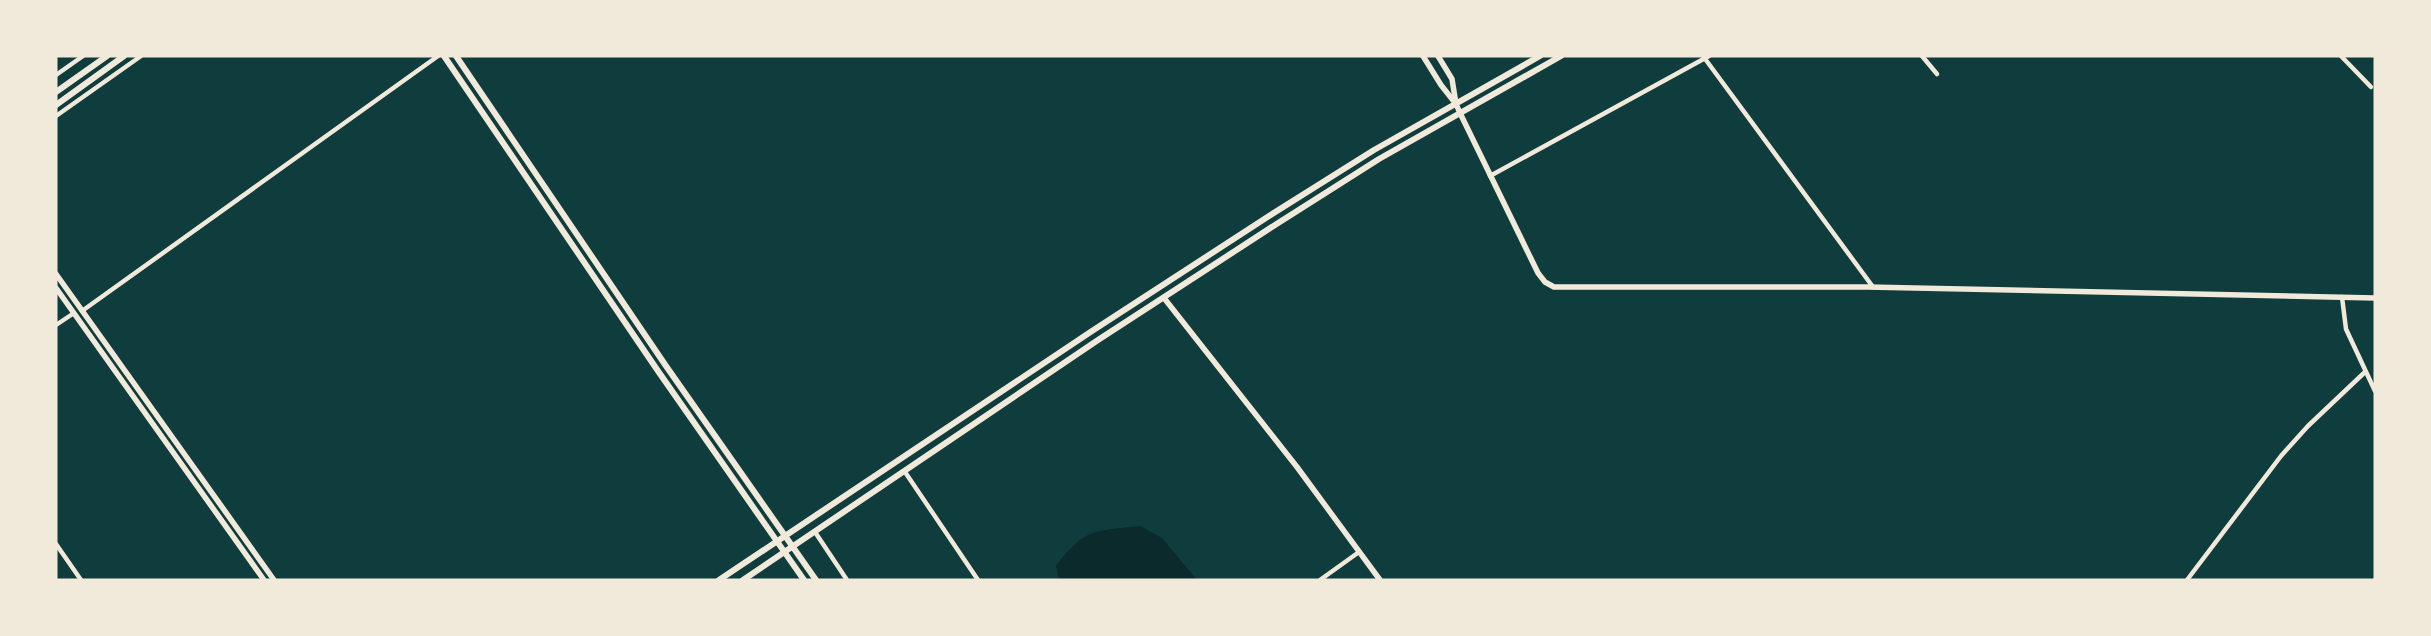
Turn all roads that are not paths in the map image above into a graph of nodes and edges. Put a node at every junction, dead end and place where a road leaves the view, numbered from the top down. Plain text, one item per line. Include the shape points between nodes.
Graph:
1 (83, 56) edge
2 (107, 56) edge
3 (124, 56) edge
4 (141, 56) edge
5 (438, 56) edge
6 (444, 56) edge
7 (456, 56) edge
8 (1423, 56) edge
9 (1438, 56) edge
10 (1540, 56) edge
11 (1561, 56) edge
12 (1922, 56) edge
13 (2341, 56) edge
14 (1706, 57) edge
15 (1937, 74) dead end
16 (56, 75) edge
17 (2371, 87) dead end
18 (56, 92) edge
19 (56, 104) edge
20 (1456, 104) junction
21 (1460, 113) junction
22 (56, 116) edge
23 (1490, 176) junction
24 (56, 274) edge
25 (1872, 287) junction
26 (56, 288) edge
27 (2342, 297) junction
28 (1164, 298) junction
29 (2375, 298) edge
30 (82, 311) junction
31 (74, 313) junction
32 (56, 325) edge
33 (2365, 372) junction
34 (2375, 391) edge
35 (905, 472) junction
36 (815, 532) junction
37 (785, 536) junction
38 (777, 541) junction
39 (56, 544) edge
40 (793, 547) junction
41 (785, 552) junction
42 (1359, 552) junction
43 (81, 580) edge
44 (264, 580) edge
45 (274, 580) edge
46 (719, 580) edge
47 (743, 580) edge
48 (804, 580) edge
49 (816, 580) edge
50 (848, 580) edge
51 (978, 580) edge
52 (1320, 580) edge
53 (1380, 580) edge
54 (2187, 580) edge

1 - 16 street
2 - 18 main road
3 - 19 main road
4 - 22 street
5 - 30 street
6 - 38 main road
7 - 37 main road
8 - 20 street
9 - 20 street via 1452,79
10 - 20 main road
11 - 21 main road
12 - 15 street
13 - 17 street
14 - 23 street
14 - 25 street
20 - 21 street
20 - 37 main road via 1374,150 1270,216
21 - 23 street
21 - 28 main road via 1379,159
23 - 25 street via 1538,273 1544,282 1554,287
24 - 30 street
25 - 27 street
26 - 31 street
27 - 29 street
27 - 33 street via 2346,329
28 - 35 main road
28 - 42 street via 1297,467
30 - 45 street
31 - 32 street
31 - 44 street
33 - 34 street
33 - 54 street via 2281,456
35 - 36 main road
35 - 51 street
36 - 40 main road
36 - 50 street
37 - 38 main road
37 - 40 main road
38 - 41 main road
38 - 46 main road
39 - 43 street
40 - 41 main road
40 - 49 main road
41 - 47 main road
41 - 48 main road
42 - 52 street
42 - 53 street

